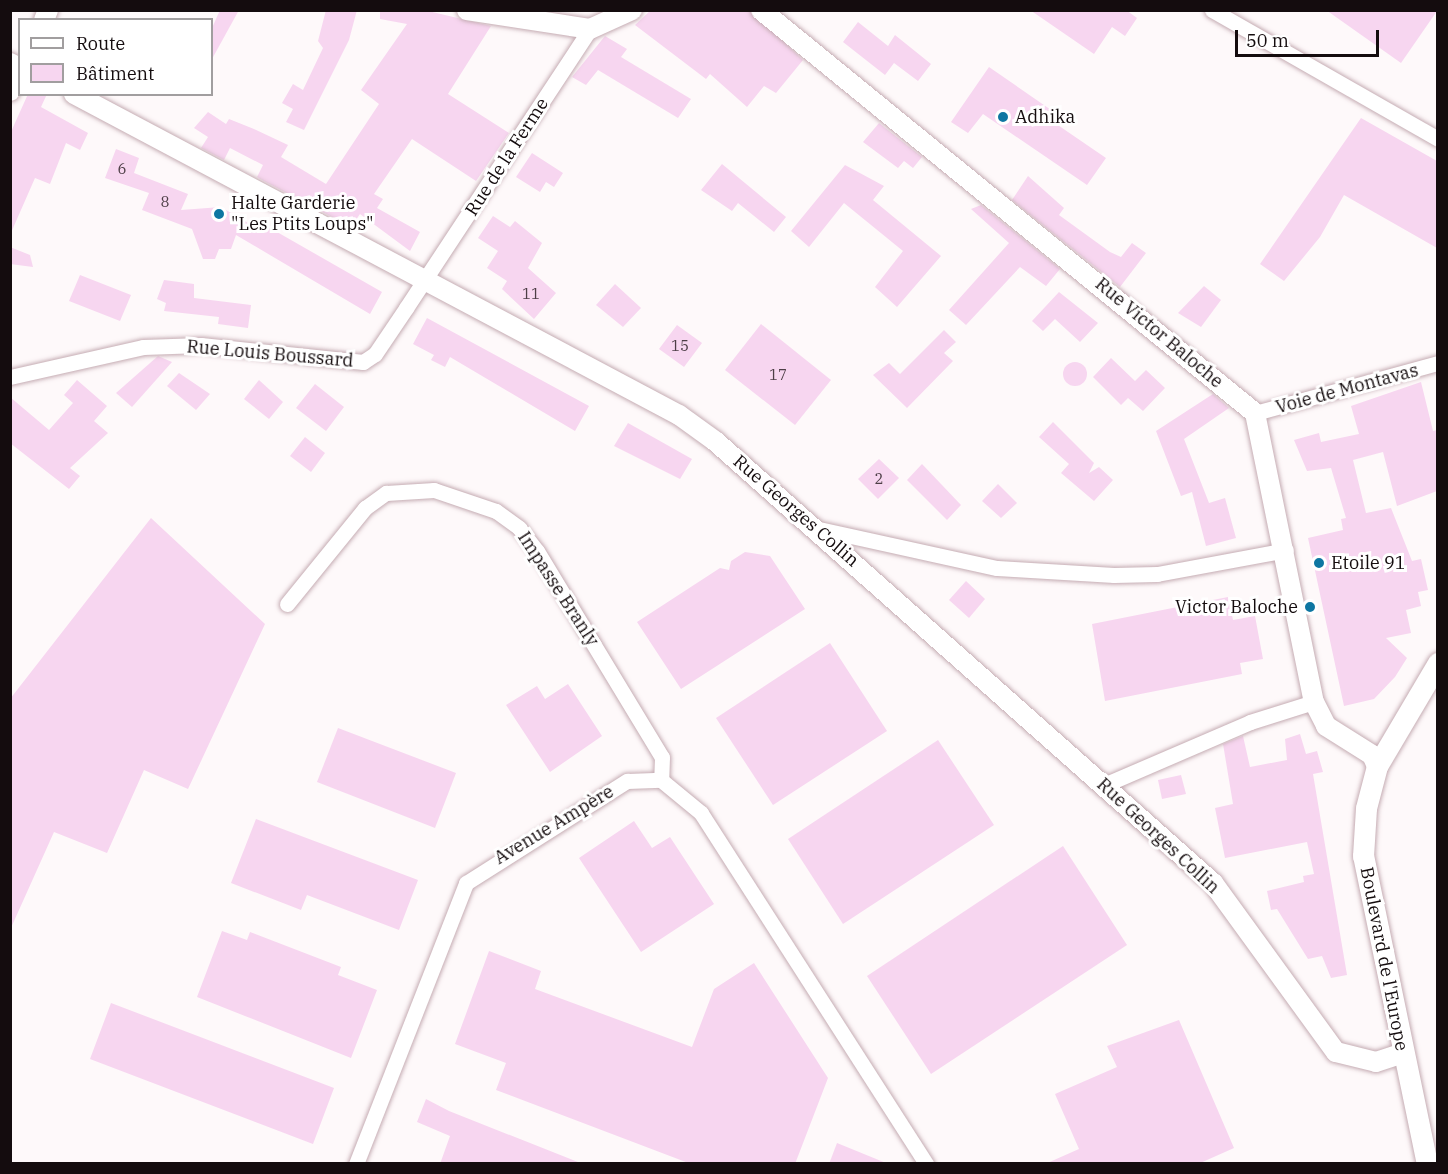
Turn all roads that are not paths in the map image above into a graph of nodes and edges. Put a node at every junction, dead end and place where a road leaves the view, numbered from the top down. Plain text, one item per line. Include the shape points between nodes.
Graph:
1 (467, 10) edge
2 (632, 10) edge
3 (761, 10) edge
4 (1212, 10) edge
5 (590, 29) junction
6 (18, 76) edge
7 (10, 91) edge
8 (78, 96) edge
9 (1437, 140) edge
10 (422, 284) junction
11 (1437, 363) edge
12 (10, 377) edge
13 (1255, 413) junction
14 (819, 529) junction
15 (1286, 550) junction
16 (287, 604) dead end
17 (1437, 663) edge
18 (1314, 702) junction
19 (1377, 766) junction
20 (661, 780) junction
21 (1104, 785) junction
22 (1403, 1053) junction
23 (356, 1164) edge
24 (926, 1164) edge
25 (1427, 1164) edge

1 - 5 street
2 - 5 street
3 - 13 street, Rue Victor Baloche
4 - 9 street
5 - 10 street, Rue de la Ferme
6 - 7 street
8 - 10 street, Rue Georges Collin
10 - 12 street, Rue Louis Boussard via 375,354 363,362 201,345 143,347
10 - 14 street, Rue Georges Collin via 678,416
11 - 13 street, Voie de Montavas
13 - 15 street
14 - 15 street via 997,567 1114,574 1156,574
14 - 21 street, Rue Georges Collin
15 - 18 street
16 - 20 street, Impasse Branly via 364,508 387,493 434,490 496,511 519,528 537,551 663,757
17 - 19 main road, Boulevard de l'Europe
18 - 19 street via 1326,726 1372,755
18 - 21 street via 1250,722
19 - 22 main road, Boulevard de l'Europe via 1366,808 1363,856
20 - 23 street, Avenue Ampère via 627,781 466,883
20 - 24 street via 701,813
21 - 22 street, Rue Georges Collin via 1213,883 1336,1052 1376,1062
22 - 25 main road, Boulevard de l'Europe

